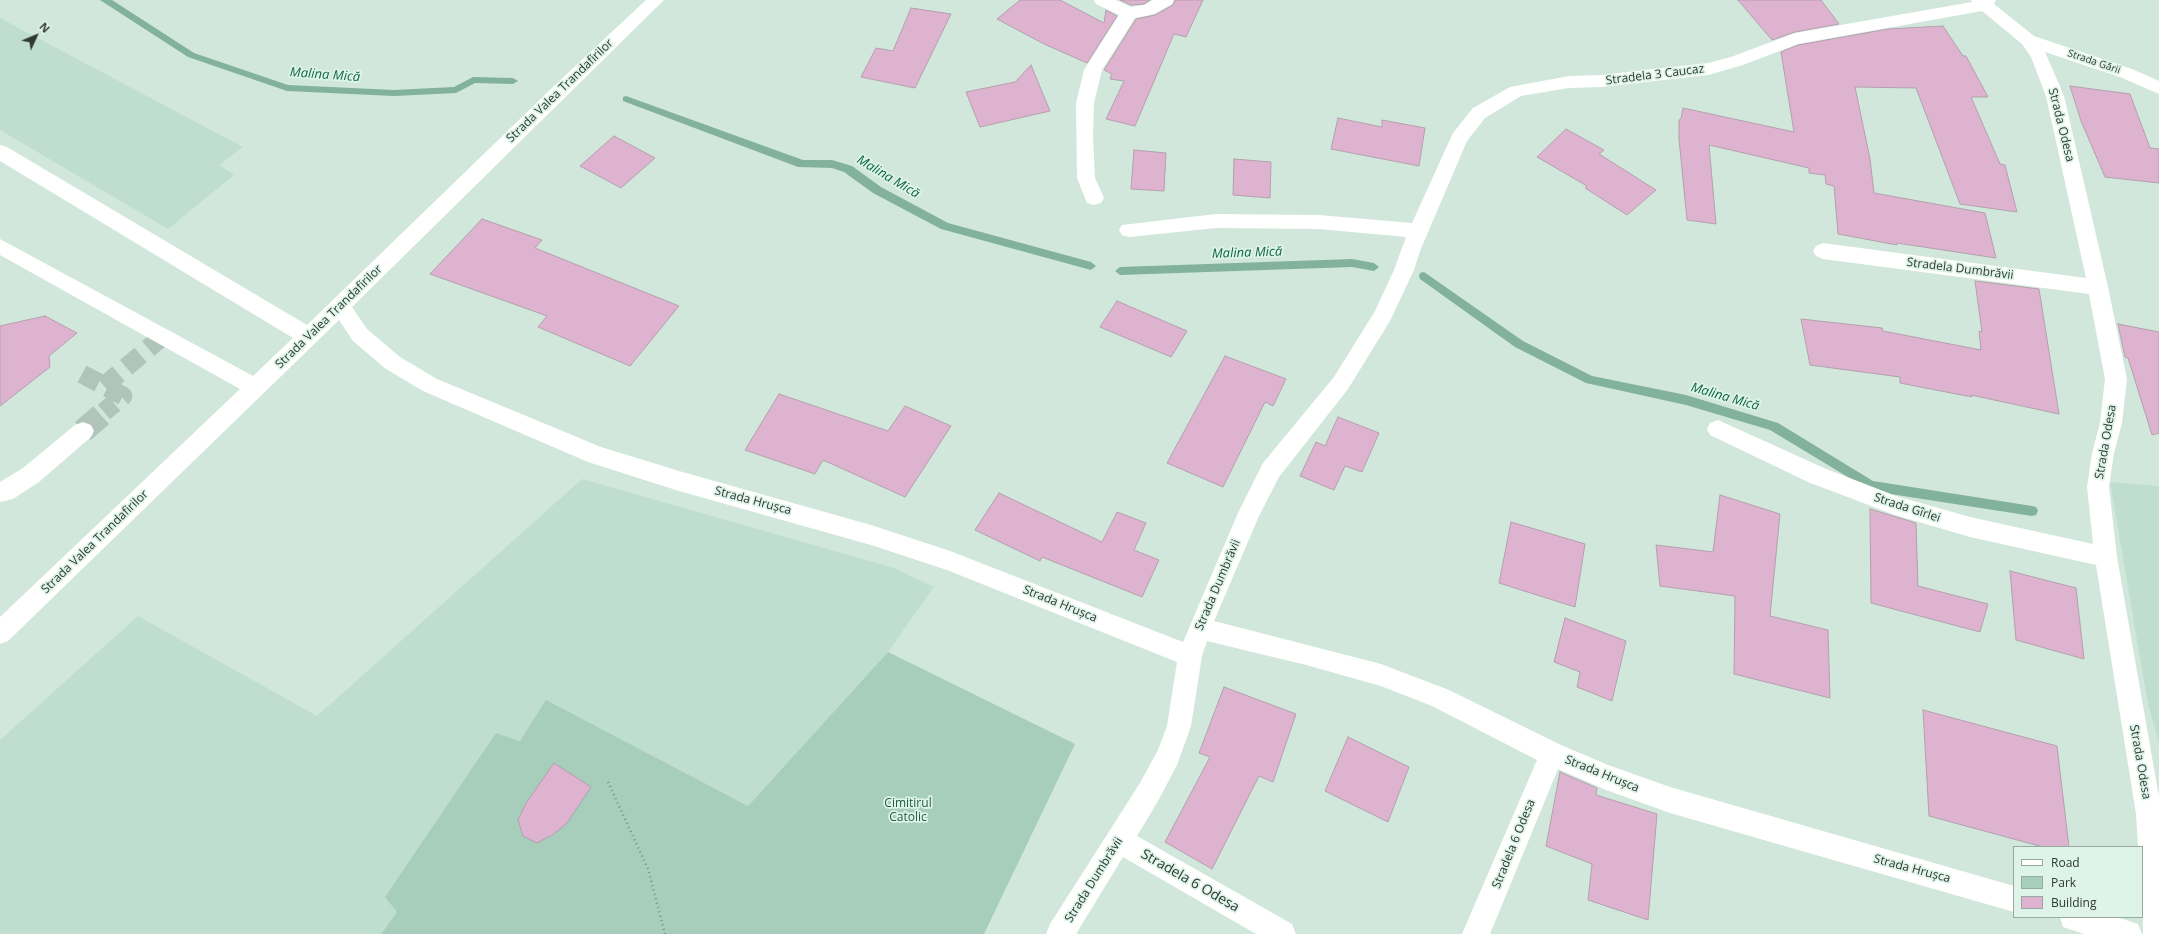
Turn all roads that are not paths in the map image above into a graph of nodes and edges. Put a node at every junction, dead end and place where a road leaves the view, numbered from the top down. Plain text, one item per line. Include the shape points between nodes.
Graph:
1 (656, 0) edge
2 (1102, 0) edge
3 (1166, 0) edge
4 (1984, 2) edge
5 (1129, 13) junction
6 (2028, 40) junction
7 (2159, 88) edge
8 (0, 152) edge
9 (1094, 198) dead end
10 (1129, 230) dead end
11 (1414, 241) junction
12 (0, 246) edge
13 (1823, 251) dead end
14 (2098, 287) junction
15 (340, 306) junction
16 (308, 337) junction
17 (256, 388) junction
18 (1718, 429) dead end
19 (83, 431) tunnel mouth
20 (0, 492) edge
21 (2106, 557) junction
22 (1199, 628) junction
23 (0, 633) edge
24 (1190, 656) junction
25 (1552, 754) junction
26 (2154, 816) edge
27 (1119, 840) junction
28 (2013, 899) edge
29 (2076, 918) edge
30 (1060, 934) edge
31 (1282, 934) edge
32 (1476, 934) edge
33 (2128, 934) edge
34 (2157, 934) edge

1 - 15 street, Strada Valea Trandafirilor via 559,91
2 - 5 street
3 - 5 street via 1148,10
4 - 6 street, Strada Odesa
4 - 11 street, Stradela 3 Caucaz via 1795,39 1708,69 1569,82 1516,91 1479,113 1459,138
5 - 9 street via 1093,70 1085,103 1086,178
6 - 7 street, Strada Gării via 2126,73
6 - 14 street, Strada Odesa via 2038,56 2055,96
8 - 16 street
10 - 11 street via 1232,221 1319,222
11 - 22 street, Strada Dumbrăvii via 1391,300 1358,357 1341,383 1271,470 1246,520
12 - 17 street
13 - 14 street, Stradela Dumbrăvii
14 - 21 street, Strada Odesa via 2116,379 2111,423 2098,487
15 - 16 street, Strada Valea Trandafirilor
15 - 24 street, Strada Hrușca via 360,335 393,363 430,385 589,452 679,481 871,535 950,561
16 - 17 street, Strada Valea Trandafirilor
17 - 23 street, Strada Valea Trandafirilor
18 - 21 street, Strada Gîrlei via 1816,475 1895,505 1970,527
19 - 20 street via 31,475 5,492
21 - 26 street, Strada Odesa
22 - 24 street, Strada Dumbrăvii
22 - 25 street, Strada Hrușca via 1381,674 1440,698
24 - 27 street, Strada Dumbrăvii via 1179,726 1168,756
25 - 28 street, Strada Hrușca via 1670,800
25 - 32 street, Stradela 6 Odesa
26 - 34 street, Strada Odesa
27 - 30 street, Strada Dumbrăvii
27 - 31 street, Stradela 6 Odesa
29 - 33 street

